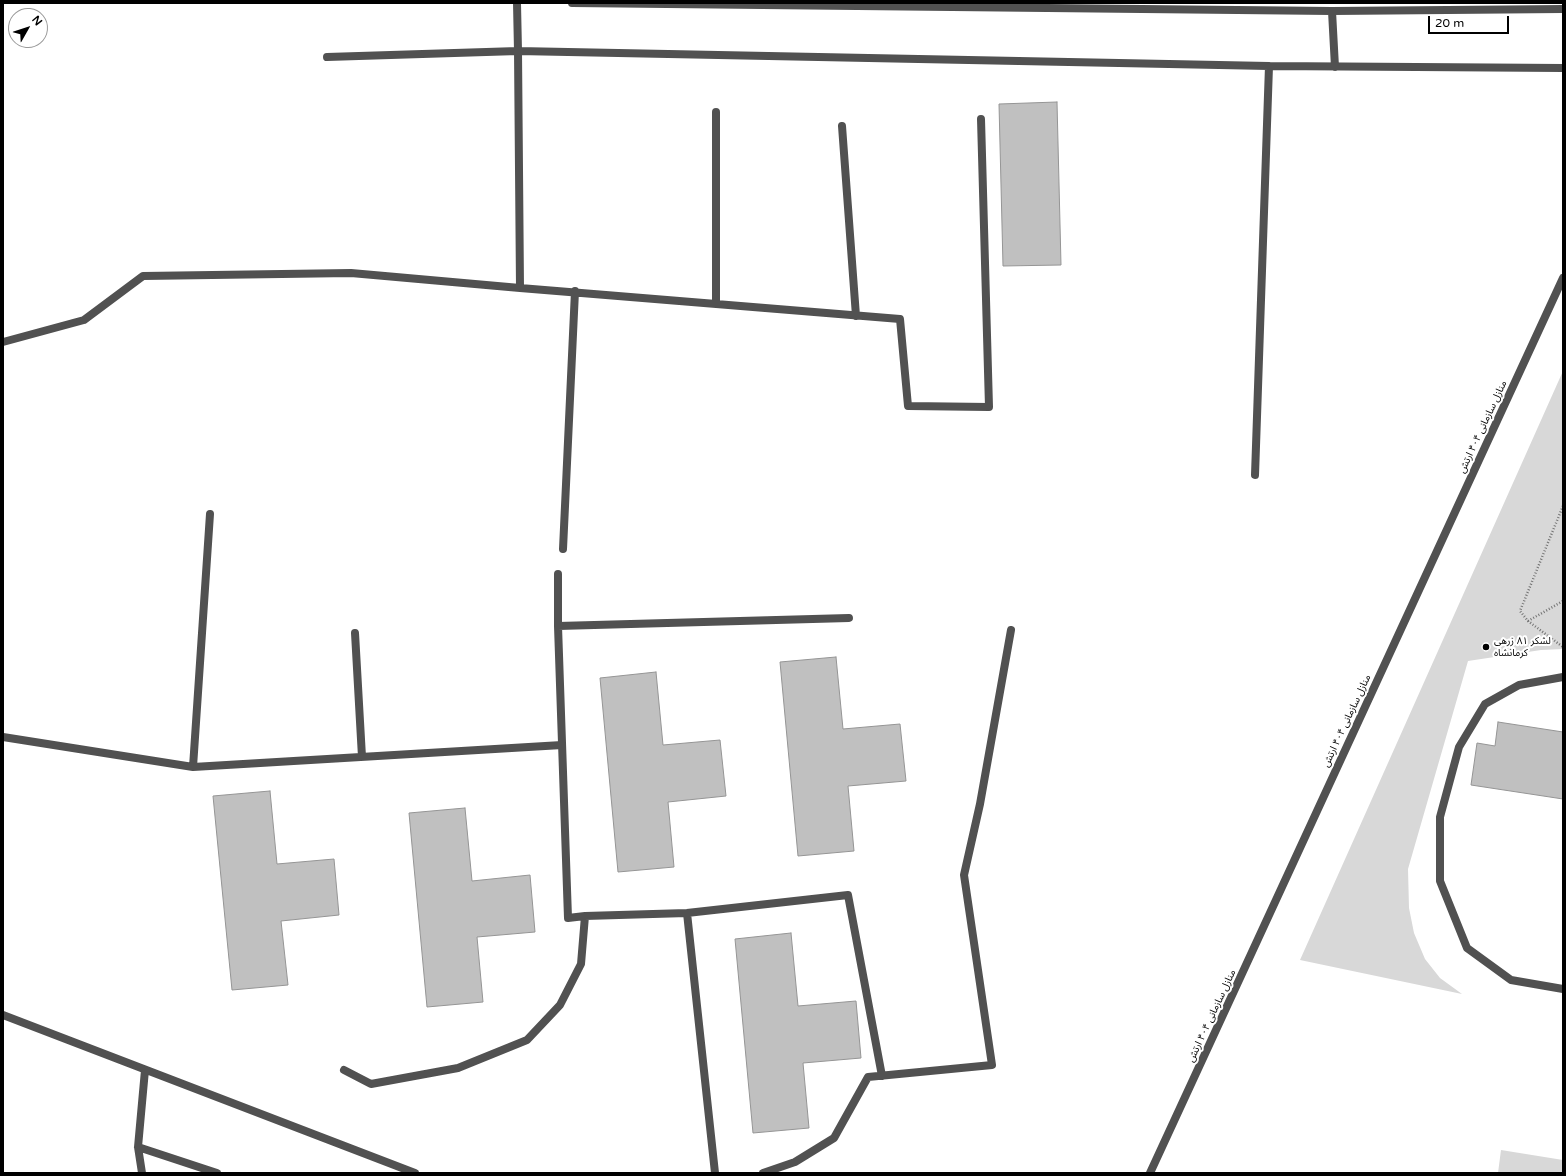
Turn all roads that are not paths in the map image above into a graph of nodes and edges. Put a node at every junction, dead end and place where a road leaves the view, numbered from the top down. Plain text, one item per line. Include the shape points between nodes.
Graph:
1 (517, 3) edge
2 (572, 3) edge
3 (1563, 9) edge
4 (1332, 11) junction
5 (518, 51) junction
6 (327, 57) dead end
7 (1270, 66) junction
8 (1335, 66) junction
9 (1563, 68) edge
10 (716, 112) dead end
11 (981, 119) dead end
12 (842, 126) dead end
13 (1563, 278) edge
14 (520, 288) junction
15 (575, 291) junction
16 (716, 304) junction
17 (856, 316) junction
18 (3, 342) edge
19 (1255, 475) dead end
20 (210, 514) dead end
21 (563, 549) dead end
22 (558, 574) dead end
23 (849, 618) dead end
24 (558, 626) junction
25 (1011, 630) dead end
26 (355, 633) dead end
27 (1563, 677) edge
28 (3, 737) edge
29 (562, 745) junction
30 (362, 757) junction
31 (193, 767) junction
32 (687, 913) junction
33 (585, 916) junction
34 (1563, 989) edge
35 (3, 1015) edge
36 (144, 1070) junction
37 (344, 1070) dead end
38 (882, 1076) junction
39 (138, 1147) junction
40 (142, 1173) edge
41 (218, 1173) edge
42 (415, 1173) edge
43 (715, 1173) edge
44 (763, 1173) edge
45 (1150, 1173) edge

1 - 5 street
2 - 4 street
3 - 4 street
4 - 8 street
5 - 6 street
5 - 7 street
5 - 14 street
7 - 8 street
7 - 19 street
8 - 9 street
10 - 16 street
11 - 17 street via 989,407 908,406 900,319
12 - 17 street
13 - 45 street, منازل سازمانی ۴۰۴ ارتش
14 - 15 street
14 - 18 street via 351,273 143,276 84,320
15 - 16 street
15 - 21 street
16 - 17 street
20 - 31 street
22 - 24 street
23 - 24 street
24 - 29 street
25 - 38 street via 980,804 964,875 992,1065
26 - 30 street
27 - 34 street via 1519,685 1485,704 1459,747 1440,817 1440,881 1467,948 1511,980
28 - 31 street
29 - 30 street
29 - 33 street via 568,918
30 - 31 street
32 - 33 street
32 - 38 street via 848,895
32 - 43 street
33 - 37 street via 581,964 560,1005 527,1040 458,1068 371,1084
35 - 36 street
36 - 39 street
36 - 42 street
38 - 44 street via 868,1077 834,1138 795,1162
39 - 40 street
39 - 41 street

